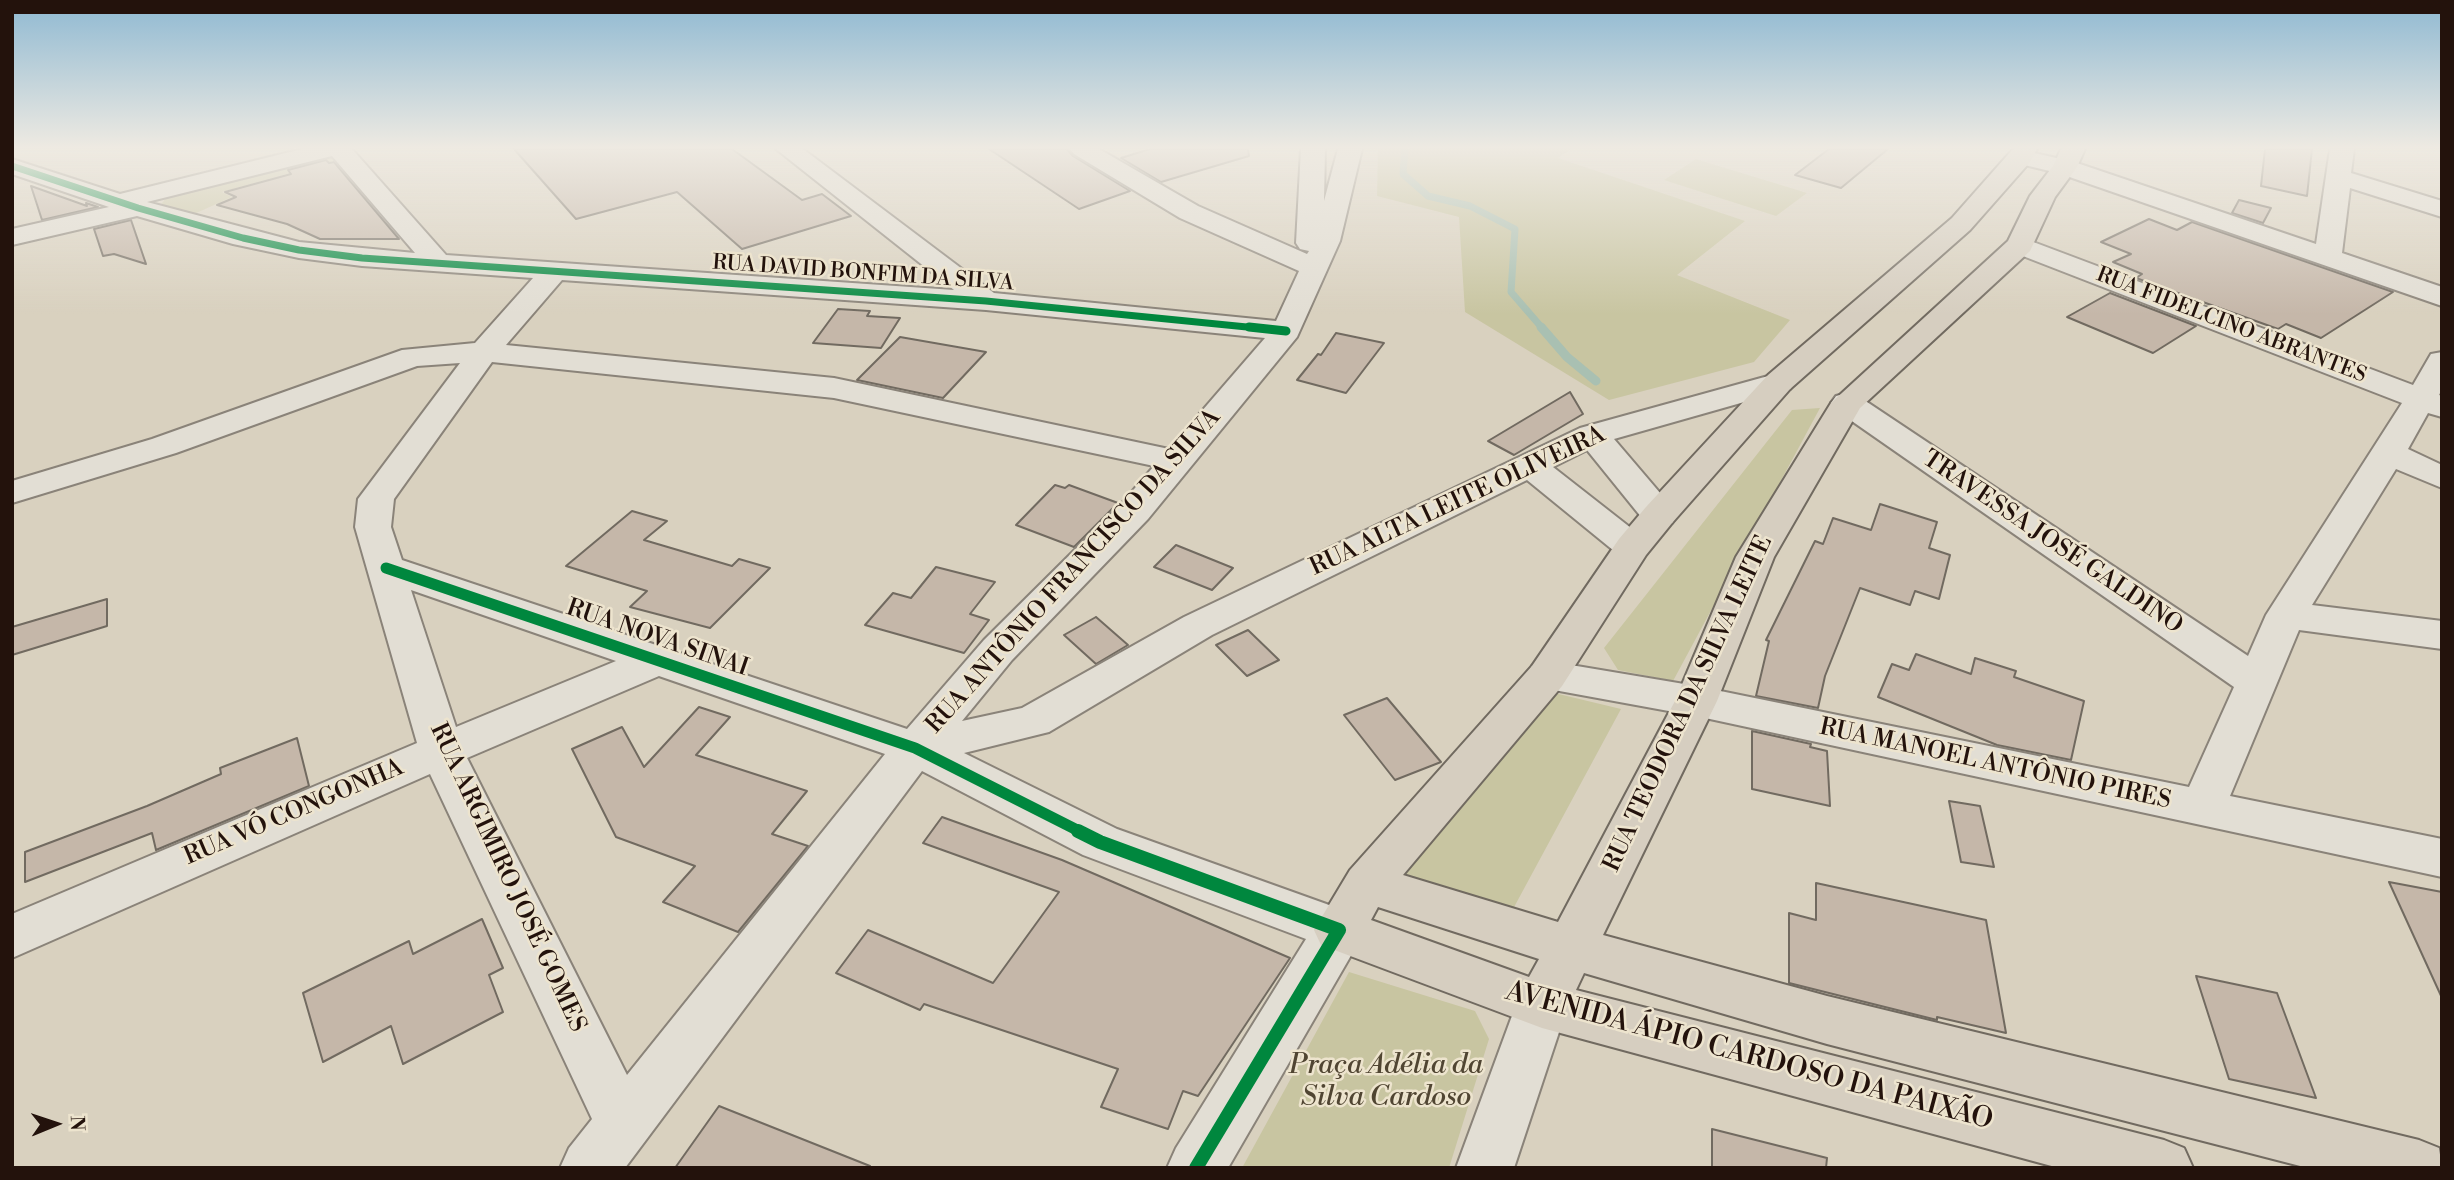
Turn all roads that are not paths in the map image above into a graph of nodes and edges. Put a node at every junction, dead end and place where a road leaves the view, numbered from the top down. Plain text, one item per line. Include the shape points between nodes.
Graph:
1 (131, 204) edge
2 (387, 204) edge
3 (860, 204) edge
4 (1176, 204) edge
5 (1310, 204) edge
6 (1336, 204) edge
7 (2003, 204) edge
8 (2032, 204) edge
9 (2190, 204) edge
10 (2336, 204) edge
11 (128, 205) junction
12 (1991, 235) junction
13 (12, 237) edge
14 (2328, 257) junction
15 (438, 263) junction
16 (1316, 268) junction
17 (554, 272) junction
18 (2442, 298) edge
19 (986, 301) junction
20 (1286, 331) junction
21 (484, 352) junction
22 (2442, 361) edge
23 (1780, 382) junction
24 (1847, 403) junction
25 (2432, 403) edge
26 (1592, 435) junction
27 (2389, 453) junction
28 (1177, 461) junction
29 (1530, 465) junction
30 (2442, 478) edge
31 (12, 492) edge
32 (1659, 515) junction
33 (1632, 547) junction
34 (386, 568) junction
35 (2286, 615) junction
36 (2442, 635) edge
37 (656, 661) junction
38 (1547, 676) junction
39 (2258, 683) junction
40 (1696, 701) junction
41 (915, 748) junction
42 (442, 750) junction
43 (2202, 809) junction
44 (2442, 858) edge
45 (1367, 884) junction
46 (1339, 930) junction
47 (12, 937) edge
48 (1572, 948) junction
49 (1542, 1005) junction
50 (623, 1125) junction
51 (589, 1168) edge
52 (1196, 1168) edge
53 (1485, 1168) edge
54 (2164, 1168) edge
55 (2419, 1168) edge

1 - 11 street
2 - 15 street
3 - 19 street
4 - 16 street
5 - 16 street via 1309,255
6 - 16 street, RUA ANTÔNIO FRANCISCO DA SILVA
7 - 12 main road, RUA ALTA LEITE OLIVEIRA
8 - 12 main road, RUA ALTA LEITE OLIVEIRA
9 - 14 street
10 - 14 street
11 - 13 street
11 - 15 street, RUA DAVID BONFIM DA SILVA via 299,250
12 - 23 main road, RUA ALTA LEITE OLIVEIRA
12 - 24 main road, RUA ALTA LEITE OLIVEIRA
12 - 25 street, RUA FIDELCINO ABRANTES
14 - 18 street
15 - 17 street, RUA DAVID BONFIM DA SILVA
16 - 20 street, RUA ANTÔNIO FRANCISCO DA SILVA
17 - 19 street, RUA DAVID BONFIM DA SILVA
17 - 21 street, RUA ARGIMIRO JOSÉ GOMES
19 - 20 street, RUA DAVID BONFIM DA SILVA
20 - 28 street, RUA ANTÔNIO FRANCISCO DA SILVA
21 - 28 street via 834,387
21 - 31 street via 413,357 164,446
21 - 34 street, RUA ARGIMIRO JOSÉ GOMES via 376,499 373,527
22 - 25 street
23 - 26 street, RUA ALTA LEITE OLIVEIRA
23 - 32 main road
24 - 39 street, TRAVESSA JOSÉ GALDINO
24 - 40 main road, RUA TEODORA DA SILVA LEITE via 1755,557
25 - 27 street
26 - 29 street, RUA ALTA LEITE OLIVEIRA
26 - 32 street
27 - 30 street
27 - 35 street
28 - 41 street, RUA ANTÔNIO FRANCISCO DA SILVA via 1135,511 999,650
29 - 33 street
29 - 41 street, RUA ALTA LEITE OLIVEIRA via 1198,626 1034,721
32 - 33 main road
33 - 38 main road
34 - 37 street, RUA NOVA SINAI
34 - 42 street, RUA ARGIMIRO JOSÉ GOMES
35 - 36 street
35 - 39 street
37 - 41 street, RUA NOVA SINAI
37 - 42 street, RUA VÓ CONGONHA
38 - 40 street, RUA MANOEL ANTÔNIO PIRES
38 - 45 main road
39 - 43 street
40 - 43 street, RUA MANOEL ANTÔNIO PIRES
40 - 48 main road, RUA TEODORA DA SILVA LEITE
41 - 46 street, AVENIDA ÁPIO CARDOSO DA PAIXÃO via 1100,842
41 - 50 street, RUA ANTÔNIO FRANCISCO DA SILVA
42 - 47 street, RUA VÓ CONGONHA
42 - 50 street, RUA ARGIMIRO JOSÉ GOMES
43 - 44 street, RUA MANOEL ANTÔNIO PIRES
45 - 46 main road
45 - 48 main road
46 - 49 main road, AVENIDA ÁPIO CARDOSO DA PAIXÃO
46 - 52 street
48 - 49 main road, RUA TEODORA DA SILVA LEITE
48 - 55 main road via 1840,1024
49 - 53 street, RUA TEODORA DA SILVA LEITE
49 - 54 main road, AVENIDA ÁPIO CARDOSO DA PAIXÃO
50 - 51 street, RUA ANTÔNIO FRANCISCO DA SILVA

